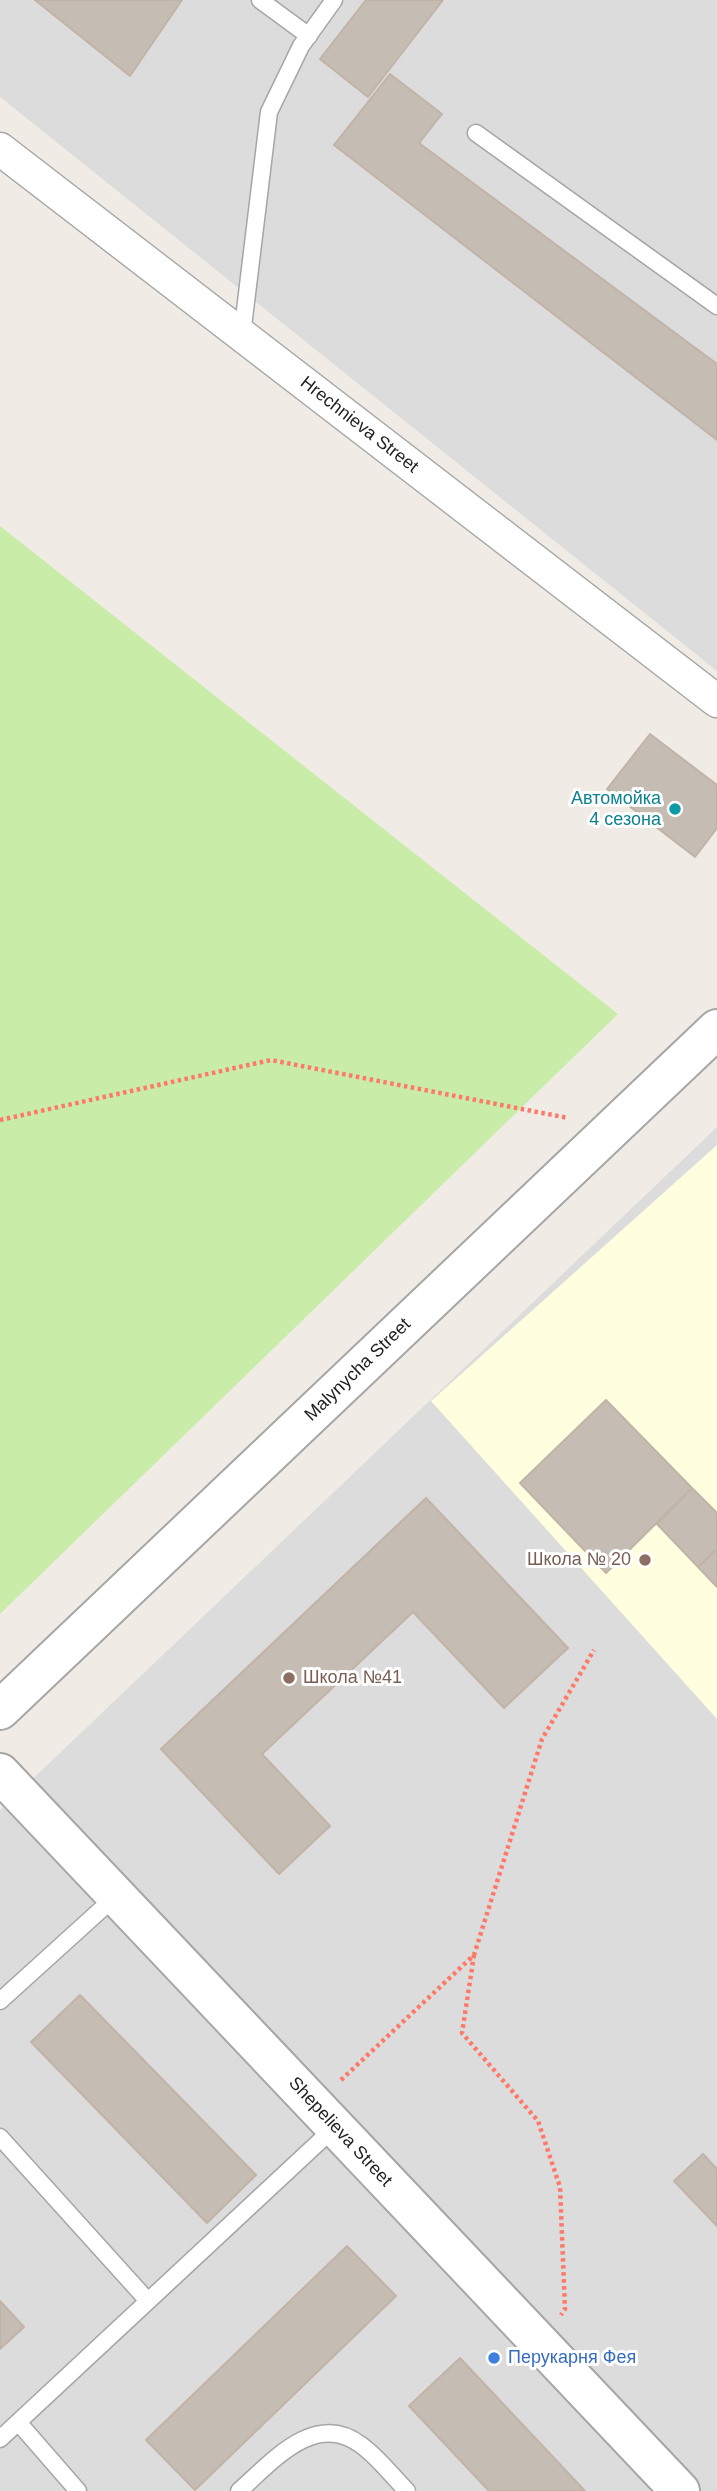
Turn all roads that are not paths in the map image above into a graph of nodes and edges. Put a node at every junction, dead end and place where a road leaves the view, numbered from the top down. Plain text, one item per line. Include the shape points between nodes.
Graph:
1 (260, 0) edge
2 (334, 0) edge
3 (309, 36) junction
4 (476, 133) dead end
5 (0, 149) edge
6 (717, 306) edge
7 (242, 335) junction
8 (717, 701) edge
9 (717, 1029) edge
10 (0, 1710) edge
11 (0, 1773) edge
12 (117, 1896) junction
13 (0, 2001) edge
14 (324, 2116) junction
15 (0, 2137) edge
16 (148, 2301) junction
17 (18, 2422) junction
18 (0, 2439) edge
19 (78, 2491) edge
20 (239, 2491) edge
21 (407, 2491) edge
22 (680, 2491) edge

1 - 3 lane
2 - 3 lane
3 - 7 lane via 269,112
4 - 6 lane
5 - 7 street, Hrechnieva Street
7 - 8 street, Hrechnieva Street
9 - 10 street, Malynycha Street
11 - 12 street, Shepelieva Street
12 - 13 lane
12 - 14 street, Shepelieva Street
14 - 16 lane
14 - 22 street, Shepelieva Street
15 - 16 lane
16 - 17 lane
17 - 18 lane
17 - 19 lane
20 - 21 lane via 298,2440 330,2431 360,2444

